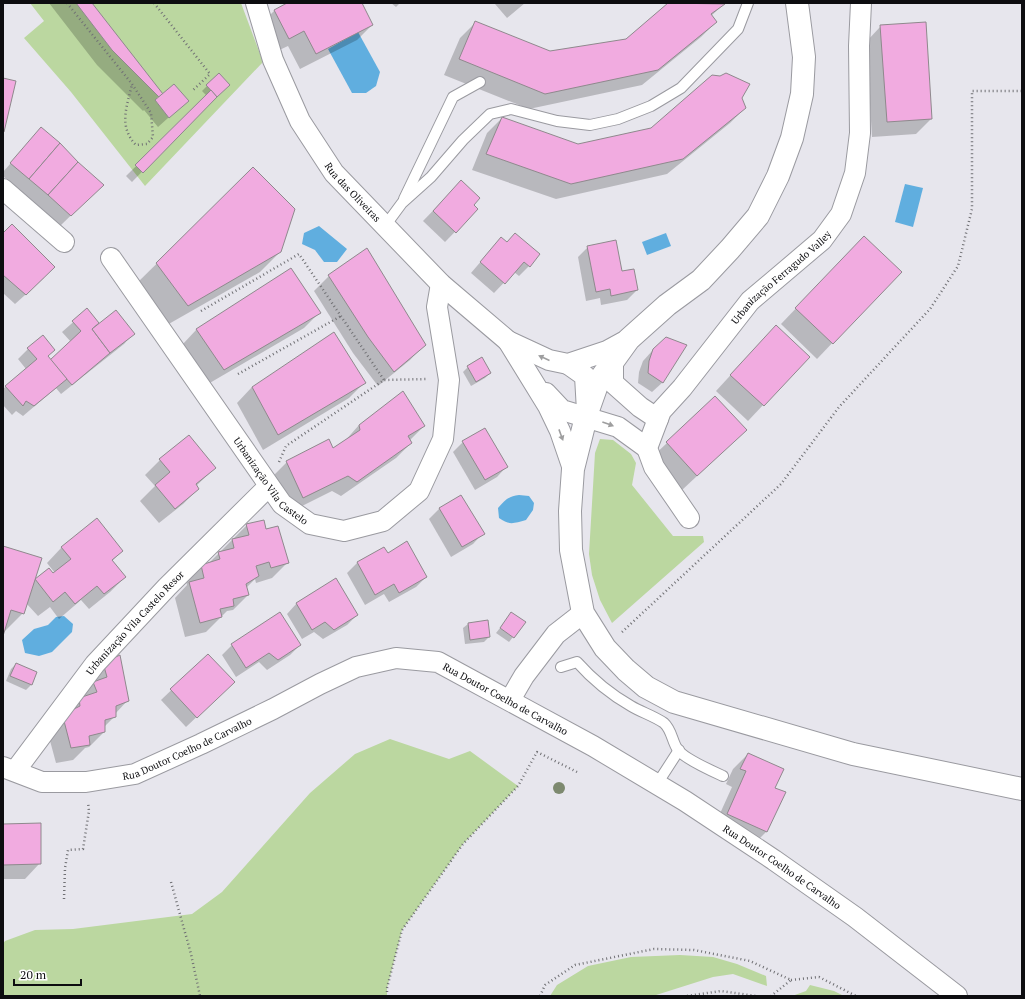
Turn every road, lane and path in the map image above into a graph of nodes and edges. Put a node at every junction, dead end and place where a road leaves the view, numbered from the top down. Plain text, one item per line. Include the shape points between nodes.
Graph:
1 (67, 3) edge
2 (154, 3) edge
3 (256, 3) edge
4 (748, 3) edge
5 (797, 3) edge
6 (861, 3) edge
7 (480, 82) dead end
8 (132, 84) junction
9 (192, 91) dead end
10 (1022, 92) edge
11 (3, 189) edge
12 (402, 202) junction
13 (385, 226) junction
14 (64, 242) dead end
15 (111, 258) dead end
16 (441, 284) junction
17 (201, 310) dead end
18 (341, 316) junction
19 (632, 337) junction
20 (508, 341) junction
21 (613, 362) junction
22 (568, 364) junction
23 (238, 374) dead end
24 (530, 375) junction
25 (428, 379) dead end
26 (384, 380) junction
27 (586, 415) junction
28 (658, 419) junction
29 (286, 446) dead end
30 (647, 448) junction
31 (573, 469) junction
32 (269, 486) junction
33 (688, 518) dead end
34 (583, 613) junction
35 (605, 648) junction
36 (561, 667) dead end
37 (510, 700) junction
38 (679, 750) junction
39 (9, 769) edge
40 (577, 772) dead end
41 (723, 776) dead end
42 (657, 784) junction
43 (1022, 789) edge
44 (89, 811) dead end
45 (171, 882) dead end
46 (64, 899) dead end
47 (791, 980) junction
48 (200, 996) edge
49 (387, 996) edge
50 (540, 996) edge
51 (687, 996) edge
52 (756, 996) edge
53 (771, 996) edge
54 (856, 996) edge
55 (957, 996) edge

1 - 8 path
2 - 9 path via 210,74
3 - 13 street, Rua das Oliveiras via 274,60 300,121 334,173
4 - 12 lane via 738,29 681,88 651,106 618,119 590,125 511,109 490,114 431,177
5 - 19 street via 804,57 802,94 792,138 778,176 758,216 730,249 701,280 667,305
6 - 28 street, Urbanização Ferragudo Valley via 860,133 855,172 841,214 822,240 750,301 661,411
7 - 12 lane via 453,97
8 - 8 path via 151,113 153,137 147,144 136,145 128,137 124,121
10 - 35 path via 972,91 972,209 958,266 930,309 839,407 781,484
11 - 14 street
12 - 13 lane
13 - 16 street, Rua das Oliveiras
15 - 32 street, Urbanização Vila Castelo
16 - 20 street, Rua das Oliveiras
16 - 32 street, Urbanização Vila Castelo via 437,307 450,380 443,439 419,491 383,521 344,531 310,524 282,504
17 - 18 path via 299,254
18 - 23 path
18 - 26 path
19 - 21 street
19 - 22 street via 607,352
22 -> 20 street via 549,360
20 - 24 street
21 - 27 street via 598,382
21 - 28 street via 614,383 640,408
22 - 27 street via 585,376
24 - 27 street via 562,410
24 -> 31 street via 557,425
25 - 26 path
26 - 29 path
27 -> 30 street via 618,427
27 - 31 street
28 - 30 street, Urbanização Ferragudo Valley
30 - 33 street via 654,467
31 - 34 street via 571,550
32 - 39 street, Urbanização Vila Castelo Resor via 167,587 95,664
34 - 35 street
34 - 37 street via 556,634 524,676
35 - 43 street via 646,687 674,702 853,754
36 - 38 lane via 577,662 607,691 664,724
37 - 39 street, Rua Doutor Coelho de Carvalho via 438,662 396,658 349,670 135,774 86,782 42,782
37 - 42 street, Rua Doutor Coelho de Carvalho
38 - 41 lane
38 - 42 lane
40 - 49 path via 537,752 518,786 463,844 402,930
42 - 55 street, Rua Doutor Coelho de Carvalho via 774,860 855,917
44 - 46 path via 83,849 68,850
45 - 48 path
47 - 50 path via 750,962 694,950 654,949 575,965 545,985
47 - 53 path
47 - 54 path via 819,977
51 - 52 path via 720,991

